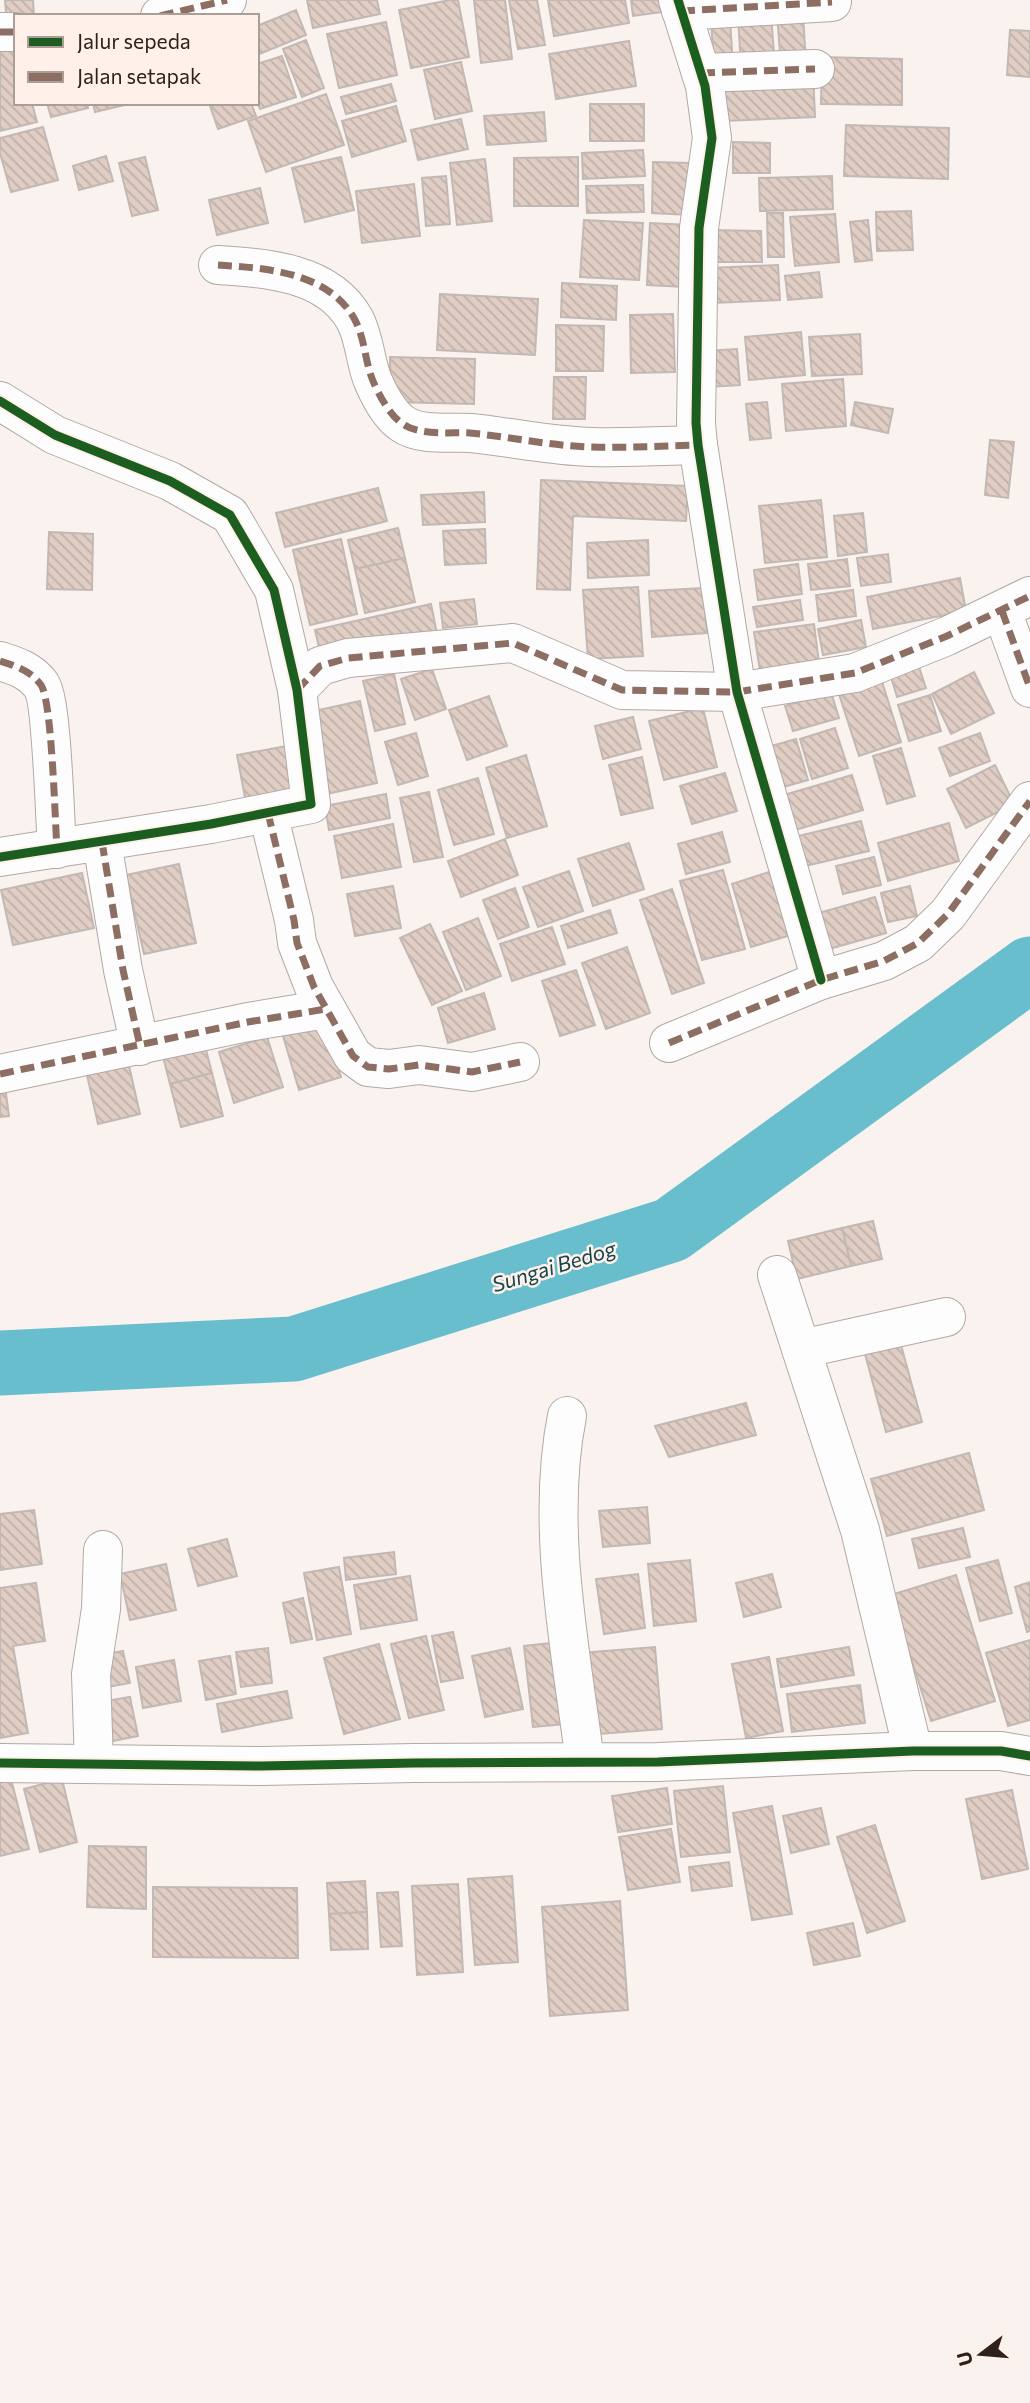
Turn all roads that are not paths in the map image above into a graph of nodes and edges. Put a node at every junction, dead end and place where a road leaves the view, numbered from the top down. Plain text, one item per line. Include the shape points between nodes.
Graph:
1 (227, 0) edge
2 (832, 2) dead end
3 (679, 6) edge
4 (168, 14) edge
5 (815, 69) dead end
6 (701, 73) junction
7 (218, 265) dead end
8 (0, 401) edge
9 (698, 445) junction
10 (1016, 603) edge
11 (0, 661) edge
12 (1030, 688) edge
13 (297, 690) junction
14 (737, 692) junction
15 (1030, 800) edge
16 (268, 813) junction
17 (102, 842) junction
18 (57, 849) junction
19 (0, 858) edge
20 (821, 980) junction
21 (326, 1009) junction
22 (669, 1043) dead end
23 (140, 1045) junction
24 (520, 1062) dead end
25 (0, 1074) edge
26 (777, 1275) dead end
27 (946, 1317) dead end
28 (801, 1349) junction
29 (567, 1416) dead end
30 (103, 1550) dead end
31 (913, 1751) junction
32 (1030, 1756) edge
33 (585, 1762) junction
34 (0, 1763) edge
35 (94, 1763) junction

1 - 4 street
2 - 3 street
3 - 6 street
5 - 6 street
6 - 9 street via 712,138 699,228
7 - 9 street via 288,272 341,301 355,321 379,394 400,423 413,429 590,447
8 - 13 street via 55,435 170,481 230,515 274,590
9 - 14 street
10 - 12 street
10 - 14 street via 855,673
11 - 18 street via 22,667 43,687
13 - 14 street via 320,666 348,658 513,643 622,690
13 - 16 street via 311,804
14 - 20 street
15 - 20 street via 948,914 918,943 884,961
16 - 17 street
16 - 21 street via 297,943
17 - 18 street
17 - 23 street
18 - 19 street
20 - 22 street
21 - 23 street
21 - 24 street via 353,1056 368,1067 419,1065 472,1072
23 - 25 street
26 - 28 street
27 - 28 street
28 - 31 street via 860,1530
29 - 33 street via 561,1447 560,1537
30 - 35 street via 101,1609 91,1674
31 - 32 street via 1001,1751
31 - 33 street
33 - 35 street
34 - 35 street

